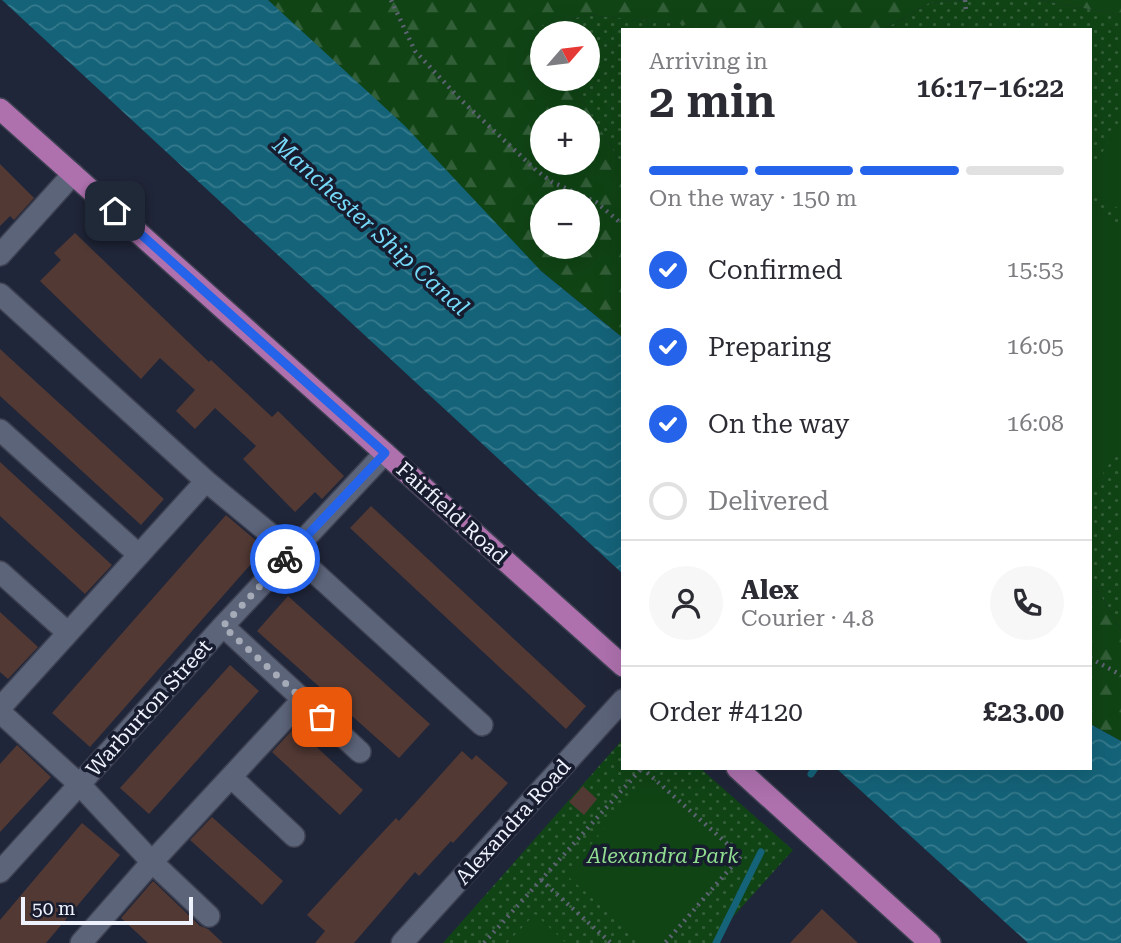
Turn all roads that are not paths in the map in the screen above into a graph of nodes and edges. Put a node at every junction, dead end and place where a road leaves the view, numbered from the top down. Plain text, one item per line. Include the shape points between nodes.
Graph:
1 (0, 109) edge
2 (73, 174) junction
3 (0, 254) edge
4 (0, 294) edge
5 (0, 430) edge
6 (385, 453) junction
7 (206, 481) junction
8 (292, 552) junction
9 (139, 555) junction
10 (0, 572) edge
11 (223, 626) junction
12 (68, 633) junction
13 (621, 664) edge
14 (303, 699) junction
15 (621, 701) edge
16 (0, 710) edge
17 (482, 725) dead end
18 (360, 752) dead end
19 (739, 770) edge
20 (231, 777) junction
21 (80, 785) junction
22 (294, 836) dead end
23 (152, 862) junction
24 (0, 872) edge
25 (209, 916) dead end
26 (81, 943) edge
27 (402, 943) edge
28 (930, 943) edge

1 - 2 main road, Fairfield Road
2 - 3 street
2 - 6 main road, Fairfield Road
4 - 7 street
5 - 9 street
6 - 8 street, Warburton Street
6 - 13 main road, Fairfield Road
7 - 8 street
7 - 9 street
8 - 11 street, Warburton Street
8 - 17 street
9 - 12 street
10 - 12 street
11 - 14 street
11 - 21 street, Warburton Street
12 - 16 street
14 - 18 street
14 - 20 street
15 - 27 street, Alexandra Road
16 - 21 street
19 - 28 main road
20 - 22 street
20 - 23 street
21 - 23 street
21 - 24 street, Warburton Street
23 - 25 street
23 - 26 street

